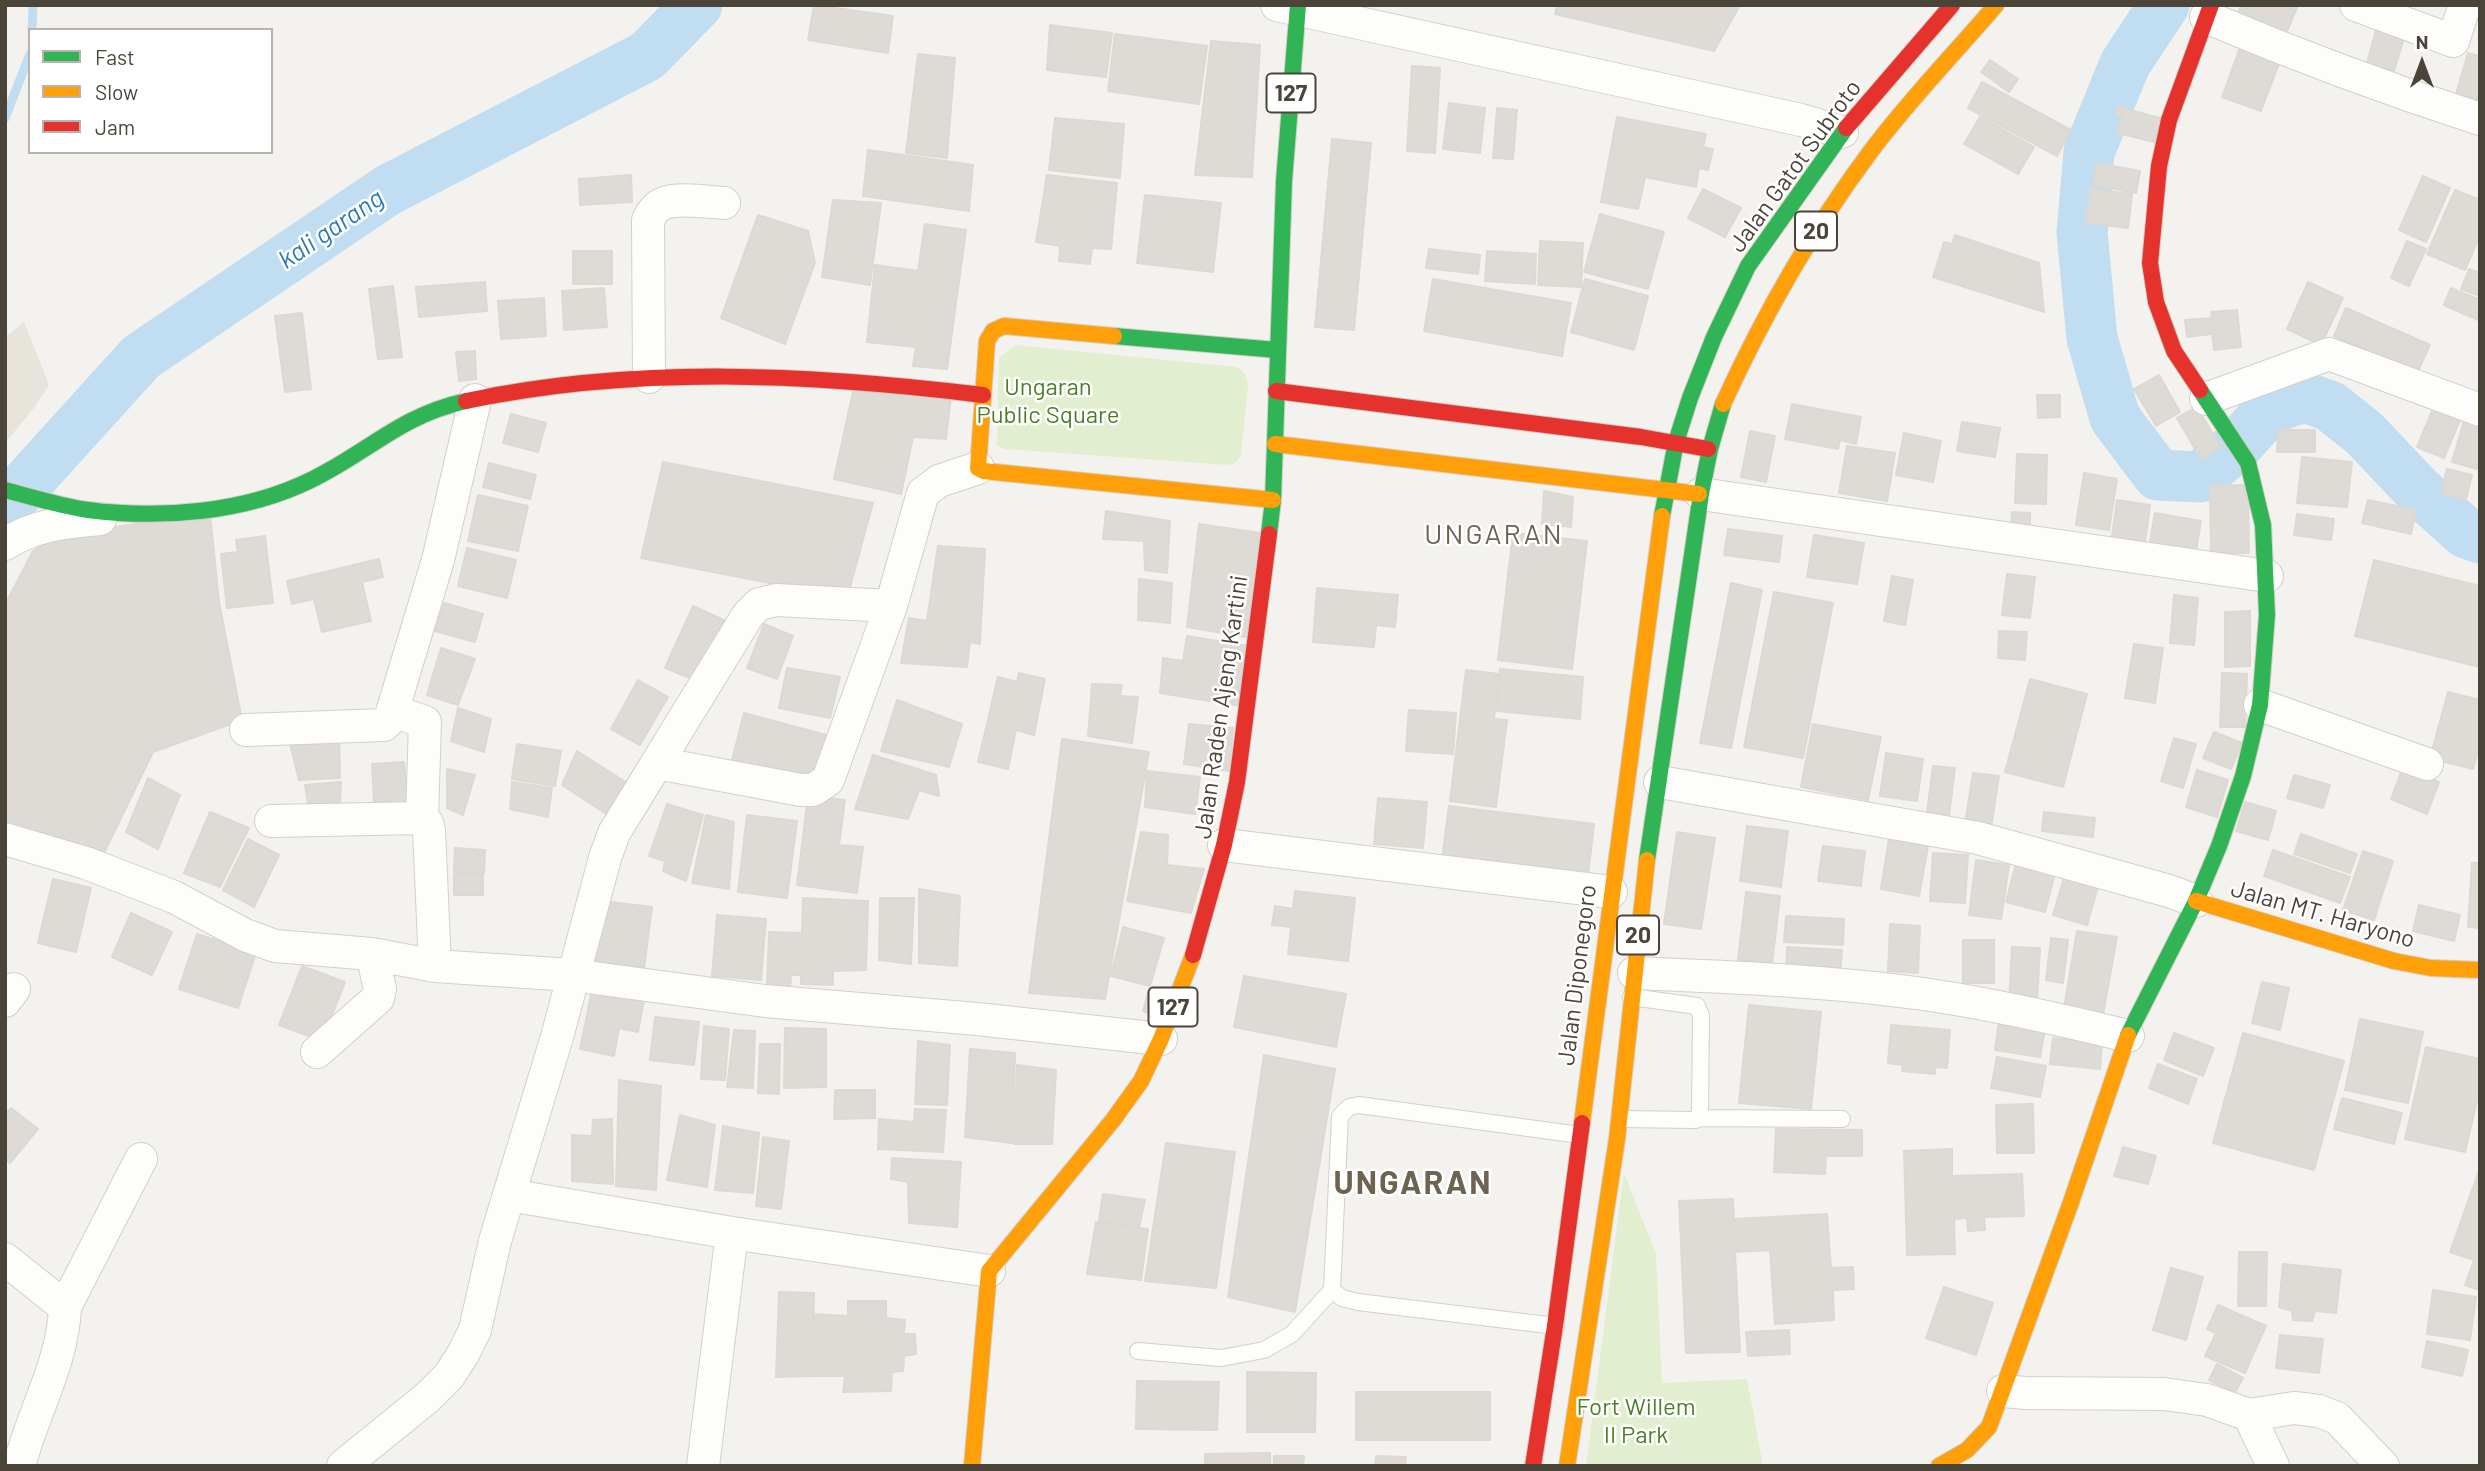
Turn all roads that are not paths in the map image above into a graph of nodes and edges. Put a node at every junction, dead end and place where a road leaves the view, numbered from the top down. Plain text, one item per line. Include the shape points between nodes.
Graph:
1 (1952, 5) edge
2 (1996, 5) edge
3 (2356, 5) edge
4 (2465, 5) edge
5 (1291, 6) edge
6 (2209, 11) edge
7 (2480, 119) edge
8 (1842, 132) junction
9 (724, 203) dead end
10 (1277, 350) junction
11 (649, 377) junction
12 (1276, 391) junction
13 (983, 395) junction
14 (475, 400) junction
15 (2213, 408) junction
16 (2480, 410) edge
17 (1676, 442) junction
18 (1275, 444) junction
19 (1710, 449) junction
20 (978, 468) junction
21 (5, 490) edge
22 (1665, 490) junction
23 (1701, 494) junction
24 (1273, 500) junction
25 (160, 512) junction
26 (5, 544) edge
27 (2267, 576) junction
28 (891, 606) junction
29 (2260, 705) junction
30 (393, 711) junction
31 (246, 730) dead end
32 (657, 763) junction
33 (2427, 764) dead end
34 (1660, 782) junction
35 (422, 818) junction
36 (271, 821) dead end
37 (5, 839) edge
38 (1224, 845) junction
39 (1611, 892) junction
40 (2196, 901) junction
41 (372, 954) junction
42 (436, 966) junction
43 (2480, 970) edge
44 (572, 975) junction
45 (1633, 985) junction
46 (2128, 1036) junction
47 (1161, 1040) junction
48 (317, 1052) dead end
49 (1700, 1118) junction
50 (1619, 1119) junction
51 (1842, 1119) dead end
52 (1598, 1137) junction
53 (141, 1159) dead end
54 (509, 1195) junction
55 (732, 1233) junction
56 (5, 1258) edge
57 (989, 1270) junction
58 (1332, 1290) junction
59 (65, 1307) junction
60 (1555, 1326) junction
61 (1587, 1333) junction
62 (1138, 1351) dead end
63 (2003, 1391) junction
64 (2249, 1415) junction
65 (19, 1466) edge
66 (343, 1466) edge
67 (703, 1466) edge
68 (972, 1466) edge
69 (1533, 1466) edge
70 (1566, 1466) edge
71 (1938, 1466) edge
72 (2273, 1466) edge
73 (2383, 1466) edge

1 - 8 main road, Jalan Gatot Subroto / 20
2 - 19 main road, 20 via 1872,150 1808,243 1744,358
3 - 4 street via 2453,41
5 - 8 street
5 - 10 main road, 127
6 - 7 street via 2292,52
6 - 15 main road via 2169,120 2159,166 2150,263 2155,302 2174,351
8 - 17 main road, Jalan Gatot Subroto / 20 via 1748,266 1714,337
9 - 11 street via 671,201 654,209 648,220
10 - 12 main road, Jalan Raden Ajeng Kartini / 127
10 - 13 main road via 1004,326 993,330 987,341
11 - 13 main road via 736,375 916,386
11 - 14 main road via 595,379
12 - 17 main road via 1488,423
12 - 18 main road, Jalan Raden Ajeng Kartini / 127
13 - 20 main road
14 - 25 main road via 435,409 402,424 308,481 226,505
14 - 30 street via 438,560
15 - 16 street via 2329,354
15 - 27 main road via 2248,463 2263,525
17 - 19 main road
17 - 22 main road, Jalan Gatot Subroto / 20
18 - 22 main road via 1484,461
18 - 24 main road, Jalan Raden Ajeng Kartini / 127
19 - 23 main road, 20
20 - 24 main road
20 - 28 street via 939,481 923,493
21 - 25 main road via 86,510
22 - 23 main road
22 - 39 main road, Jalan Diponegoro / 20
23 - 27 street
23 - 34 main road, Jalan Diponegoro / 20
24 - 38 main road, Jalan Raden Ajeng Kartini / 127 via 1237,782
25 - 26 street via 44,526
27 - 29 main road
28 - 32 street via 776,600 759,604
28 - 32 street via 828,780 813,790 801,790
29 - 33 street
29 - 40 main road via 2244,776
30 - 31 street via 384,725
30 - 35 street via 425,722
32 - 44 street via 614,833
34 - 40 street via 1978,838
34 - 45 main road, Jalan Diponegoro / 20
35 - 36 street
35 - 42 street via 429,830
37 - 41 street via 86,863 174,897 275,946
38 - 39 street
38 - 47 main road, Jalan Raden Ajeng Kartini / 127 via 1198,941
39 - 52 main road, Jalan Diponegoro / 20 via 1602,974
40 - 43 main road, Jalan MT. Haryono via 2394,961
40 - 46 main road
41 - 42 street
41 - 48 street via 378,998
42 - 44 street
44 - 47 street via 765,1001
44 - 54 street
45 - 46 street via 1757,978 1918,993
45 - 49 lane via 1697,1006 1701,1016
45 - 50 main road, Jalan Diponegoro / 20
46 - 63 main road
47 - 57 main road, Jalan Raden Ajeng Kartini / 127 via 1141,1081 1113,1119
49 - 50 lane
49 - 51 lane
50 - 52 main road, Jalan Diponegoro / 20
52 - 58 lane via 1349,1107 1340,1116
52 - 60 main road, Jalan Diponegoro / 20
52 - 61 main road, Jalan Diponegoro / 20
53 - 59 street
54 - 55 street
54 - 66 street via 475,1330 463,1354 428,1397
55 - 57 street
55 - 67 street
56 - 59 street
57 - 68 main road
58 - 60 lane via 1358,1302
58 - 62 lane via 1292,1334 1264,1350 1221,1358
59 - 65 street via 58,1354
60 - 61 lane
60 - 69 main road, Jalan Diponegoro / 20
61 - 70 main road, Jalan Diponegoro / 20
63 - 64 street via 2164,1394 2207,1401
63 - 71 main road via 1979,1440
64 - 72 street
64 - 73 street via 2294,1408 2329,1414

